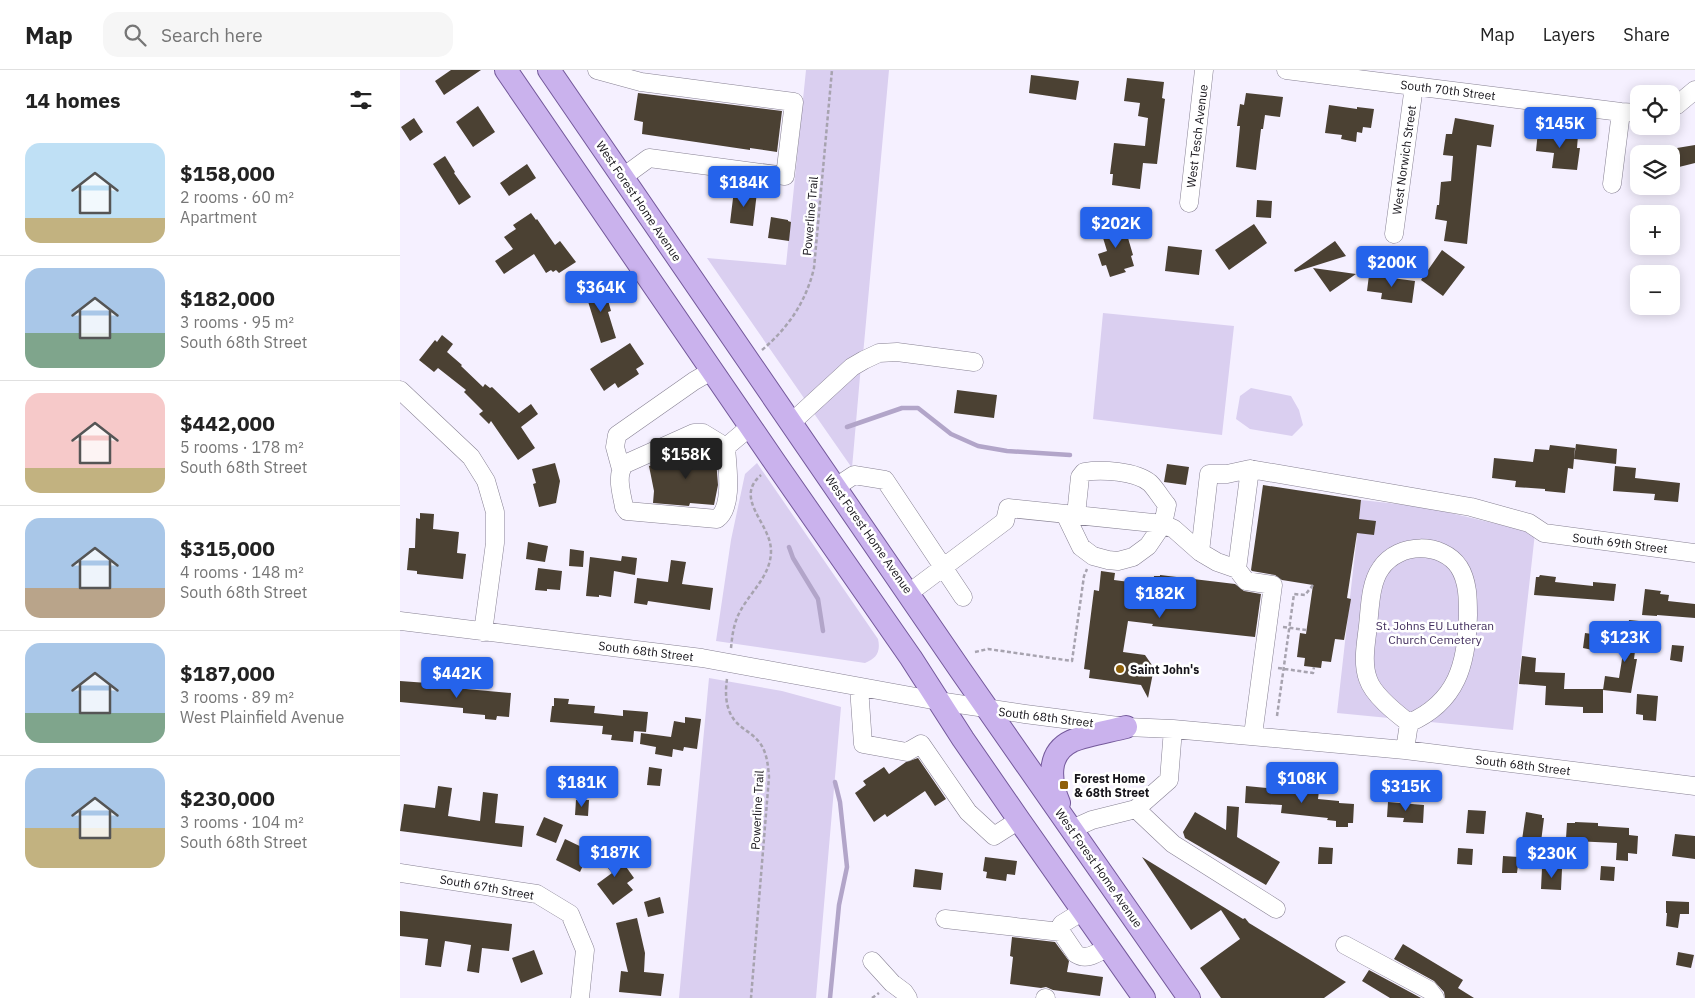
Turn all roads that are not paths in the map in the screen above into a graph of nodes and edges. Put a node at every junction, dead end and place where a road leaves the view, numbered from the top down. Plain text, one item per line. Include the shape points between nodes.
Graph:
1 (506, 70) edge
2 (597, 70) edge
3 (1204, 70) edge
4 (1286, 70) edge
5 (557, 73) edge
6 (1414, 86) junction
7 (1695, 90) edge
8 (1680, 101) edge
9 (1630, 112) edge
10 (623, 177) junction
11 (1612, 184) dead end
12 (1189, 203) dead end
13 (1394, 234) dead end
14 (974, 362) dead end
15 (713, 370) junction
16 (400, 390) edge
17 (791, 422) junction
18 (751, 426) junction
19 (726, 448) junction
20 (621, 469) junction
21 (1250, 469) junction
22 (836, 487) junction
23 (1071, 515) junction
24 (1164, 524) junction
25 (1200, 552) junction
26 (1695, 553) edge
27 (944, 567) junction
28 (1237, 569) junction
29 (909, 593) junction
30 (963, 597) dead end
31 (400, 622) edge
32 (483, 632) junction
33 (859, 686) junction
34 (938, 701) junction
35 (988, 709) junction
36 (1409, 723) junction
37 (1126, 727) junction
38 (1173, 728) junction
39 (1253, 735) junction
40 (1405, 750) junction
41 (1695, 786) edge
42 (1136, 809) junction
43 (1019, 820) junction
44 (1069, 825) junction
45 (400, 873) edge
46 (1276, 909) dead end
47 (1083, 911) junction
48 (945, 919) dead end
49 (1061, 932) junction
50 (1344, 945) dead end
51 (1108, 947) junction
52 (872, 961) dead end
53 (580, 998) edge
54 (908, 998) edge
55 (1144, 998) edge
56 (1189, 998) edge
57 (1435, 998) edge

1 - 15 main road
2 - 10 street via 641,82 794,102 785,176 649,158
3 - 12 street, West Tesch Avenue
4 - 6 street, South 70th Street
5 - 10 main road, West Forest Home Avenue
6 - 9 street, South 70th Street
6 - 13 street, West Norwich Street
7 - 8 street
9 - 11 street
10 - 17 main road, West Forest Home Avenue
14 - 17 street via 897,352 879,353 852,367
15 - 18 main road
15 - 20 street via 616,435 615,446
16 - 32 street via 471,457 486,481 495,512 495,543
17 - 22 main road, West Forest Home Avenue
18 - 19 street
18 - 34 main road
19 - 20 street via 694,432
19 - 20 street via 727,498 718,519 627,511 619,474
21 - 25 street via 1209,474
21 - 26 street, South 69th Street via 1472,507 1529,523 1544,533
21 - 28 street
22 - 27 street via 854,475 885,480
22 - 29 main road, West Forest Home Avenue
23 - 24 street
23 - 24 street via 1081,547 1093,556 1118,561 1133,557 1148,546
23 - 24 street via 1080,477 1084,472 1097,470 1138,476 1150,483 1167,505
23 - 27 street via 1008,508 1005,521
24 - 25 street
25 - 28 street
27 - 29 street
27 - 30 street
28 - 39 street via 1246,581 1273,585
29 - 35 main road, West Forest Home Avenue
31 - 32 street, South 68th Street
32 - 33 street, South 68th Street via 693,657
33 - 34 street, South 68th Street
33 - 43 street via 863,744 907,752 921,744 968,812 994,836
34 - 35 street, South 68th Street
34 - 43 main road
35 - 37 street, South 68th Street
35 - 44 main road, West Forest Home Avenue
36 - 36 street via 1439,703 1459,676 1468,633 1466,581 1452,559 1436,550 1424,548 1400,552 1381,568 1370,601 1366,646 1368,680 1392,710
36 - 40 street
37 - 38 street, South 68th Street
37 - 44 main road via 1072,741 1055,759 1053,788
38 - 39 street, South 68th Street
38 - 42 street via 1169,780
39 - 40 street, South 68th Street
40 - 41 street, South 68th Street
42 - 44 street
42 - 46 street via 1173,844
43 - 47 main road
44 - 56 main road, West Forest Home Avenue
45 - 53 street, South 67th Street via 537,894 570,914 585,950
47 - 49 street via 1062,924
47 - 51 main road
48 - 49 street
49 - 51 street via 1080,956 1088,957
50 - 57 street via 1429,990
51 - 55 main road
52 - 54 street

